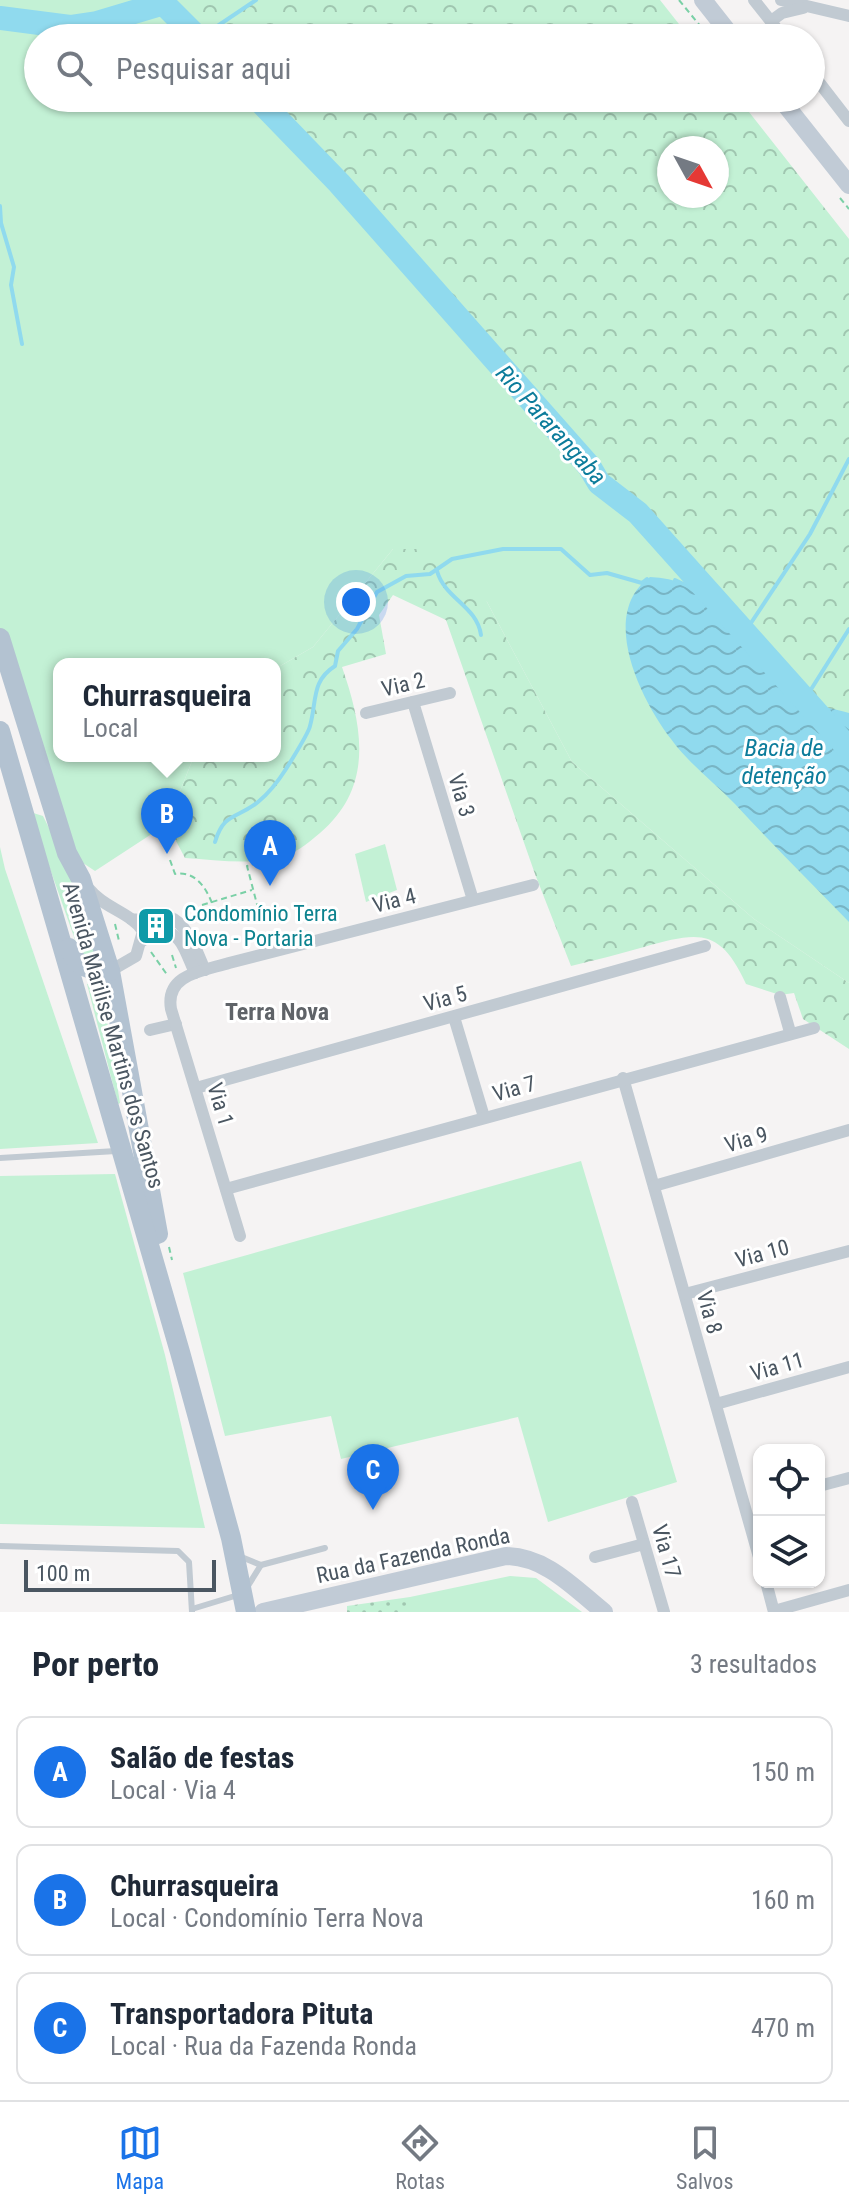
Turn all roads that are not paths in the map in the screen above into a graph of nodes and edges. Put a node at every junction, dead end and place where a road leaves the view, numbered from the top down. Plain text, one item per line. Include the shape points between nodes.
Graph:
1 (703, 0) edge
2 (718, 0) edge
3 (754, 0) edge
4 (781, 0) edge
5 (810, 7) junction
6 (849, 16) edge
7 (771, 21) junction
8 (722, 24) edge
9 (736, 24) edge
10 (773, 24) edge
11 (825, 90) edge
12 (791, 112) edge
13 (805, 112) edge
14 (849, 121) edge
15 (849, 169) edge
16 (849, 185) edge
17 (0, 638) edge
18 (450, 693) dead end
19 (413, 702) junction
20 (366, 713) dead end
21 (0, 731) edge
22 (81, 879) junction
23 (533, 885) dead end
24 (473, 900) junction
25 (53, 909) junction
26 (130, 919) junction
27 (144, 945) junction
28 (705, 946) dead end
29 (110, 971) junction
30 (200, 972) junction
31 (177, 982) joint
32 (780, 997) dead end
33 (454, 1017) junction
34 (176, 1024) junction
35 (814, 1028) dead end
36 (150, 1030) dead end
37 (790, 1032) junction
38 (623, 1078) junction
39 (196, 1088) junction
40 (484, 1117) junction
41 (849, 1130) edge
42 (122, 1151) junction
43 (0, 1158) edge
44 (654, 1186) junction
45 (226, 1189) junction
46 (240, 1236) dead end
47 (849, 1251) edge
48 (685, 1294) junction
49 (180, 1352) junction
50 (849, 1367) edge
51 (716, 1404) junction
52 (849, 1478) edge
53 (825, 1484) edge
54 (632, 1502) dead end
55 (753, 1504) edge
56 (745, 1506) junction
57 (753, 1535) edge
58 (644, 1544) junction
59 (0, 1546) edge
60 (325, 1548) dead end
61 (234, 1554) junction
62 (595, 1557) dead end
63 (261, 1565) junction
64 (768, 1588) edge
65 (849, 1590) edge
66 (817, 1599) junction
67 (245, 1603) edge
68 (192, 1610) edge
69 (774, 1611) edge
70 (263, 1612) edge
71 (604, 1612) edge
72 (664, 1612) edge
73 (822, 1612) edge

1 - 8 main road
2 - 9 main road
3 - 7 street
4 - 5 street
5 - 6 street
5 - 7 street via 795,8
7 - 10 street
11 - 14 street
12 - 16 main road
13 - 15 main road
17 - 22 main road via 67,853
18 - 19 street, Via 2
19 - 20 street, Via 2
19 - 24 street, Via 3
21 - 25 main road, Avenida Marilise Martins dos Santos
22 - 26 street, Avenida Marilise Martins dos Santos via 99,901
22 - 29 main road, Avenida Marilise Martins dos Santos
23 - 24 street, Via 4
24 - 30 street, Via 4
25 - 29 main road via 73,958 84,968
25 - 42 main road, Avenida Marilise Martins dos Santos
26 - 27 street, Avenida Marilise Martins dos Santos via 143,931
26 - 30 street via 172,919 191,940
27 - 29 street, Avenida Marilise Martins dos Santos
27 - 30 street via 162,932 174,934
28 - 33 street, Via 5
29 - 49 main road, Avenida Marilise Martins dos Santos
30 - 31 street, Via 4
31 - 34 street, Via 1 via 169,996
32 - 37 street
33 - 39 street, Via 5
33 - 40 street
34 - 36 street
34 - 39 street, Via 1
35 - 37 street, Via 7
37 - 38 street, Via 7
38 - 40 street, Via 7
38 - 44 street, Via 8
39 - 45 street, Via 1
40 - 45 street, Via 7
41 - 44 street, Via 9
42 - 43 lane
42 - 49 main road, Avenida Marilise Martins dos Santos
44 - 48 street, Via 8
45 - 46 street, Via 1
47 - 48 street, Via 10
48 - 51 street, Via 8
49 - 61 main road, Avenida Marilise Martins dos Santos
50 - 51 street, Via 11
51 - 56 street, Via 8
52 - 53 street
54 - 58 street, Via 17
55 - 56 street
56 - 57 street, Via 8
58 - 62 street
58 - 72 street, Via 17
59 - 68 lane via 178,1551 189,1562
60 - 63 lane
61 - 63 lane
61 - 67 main road, Avenida Marilise Martins dos Santos
63 - 67 lane
64 - 69 street
65 - 66 street
66 - 69 street
66 - 73 street
67 - 68 lane
70 - 71 main road, Rua da Fazenda Ronda via 506,1556 543,1563

